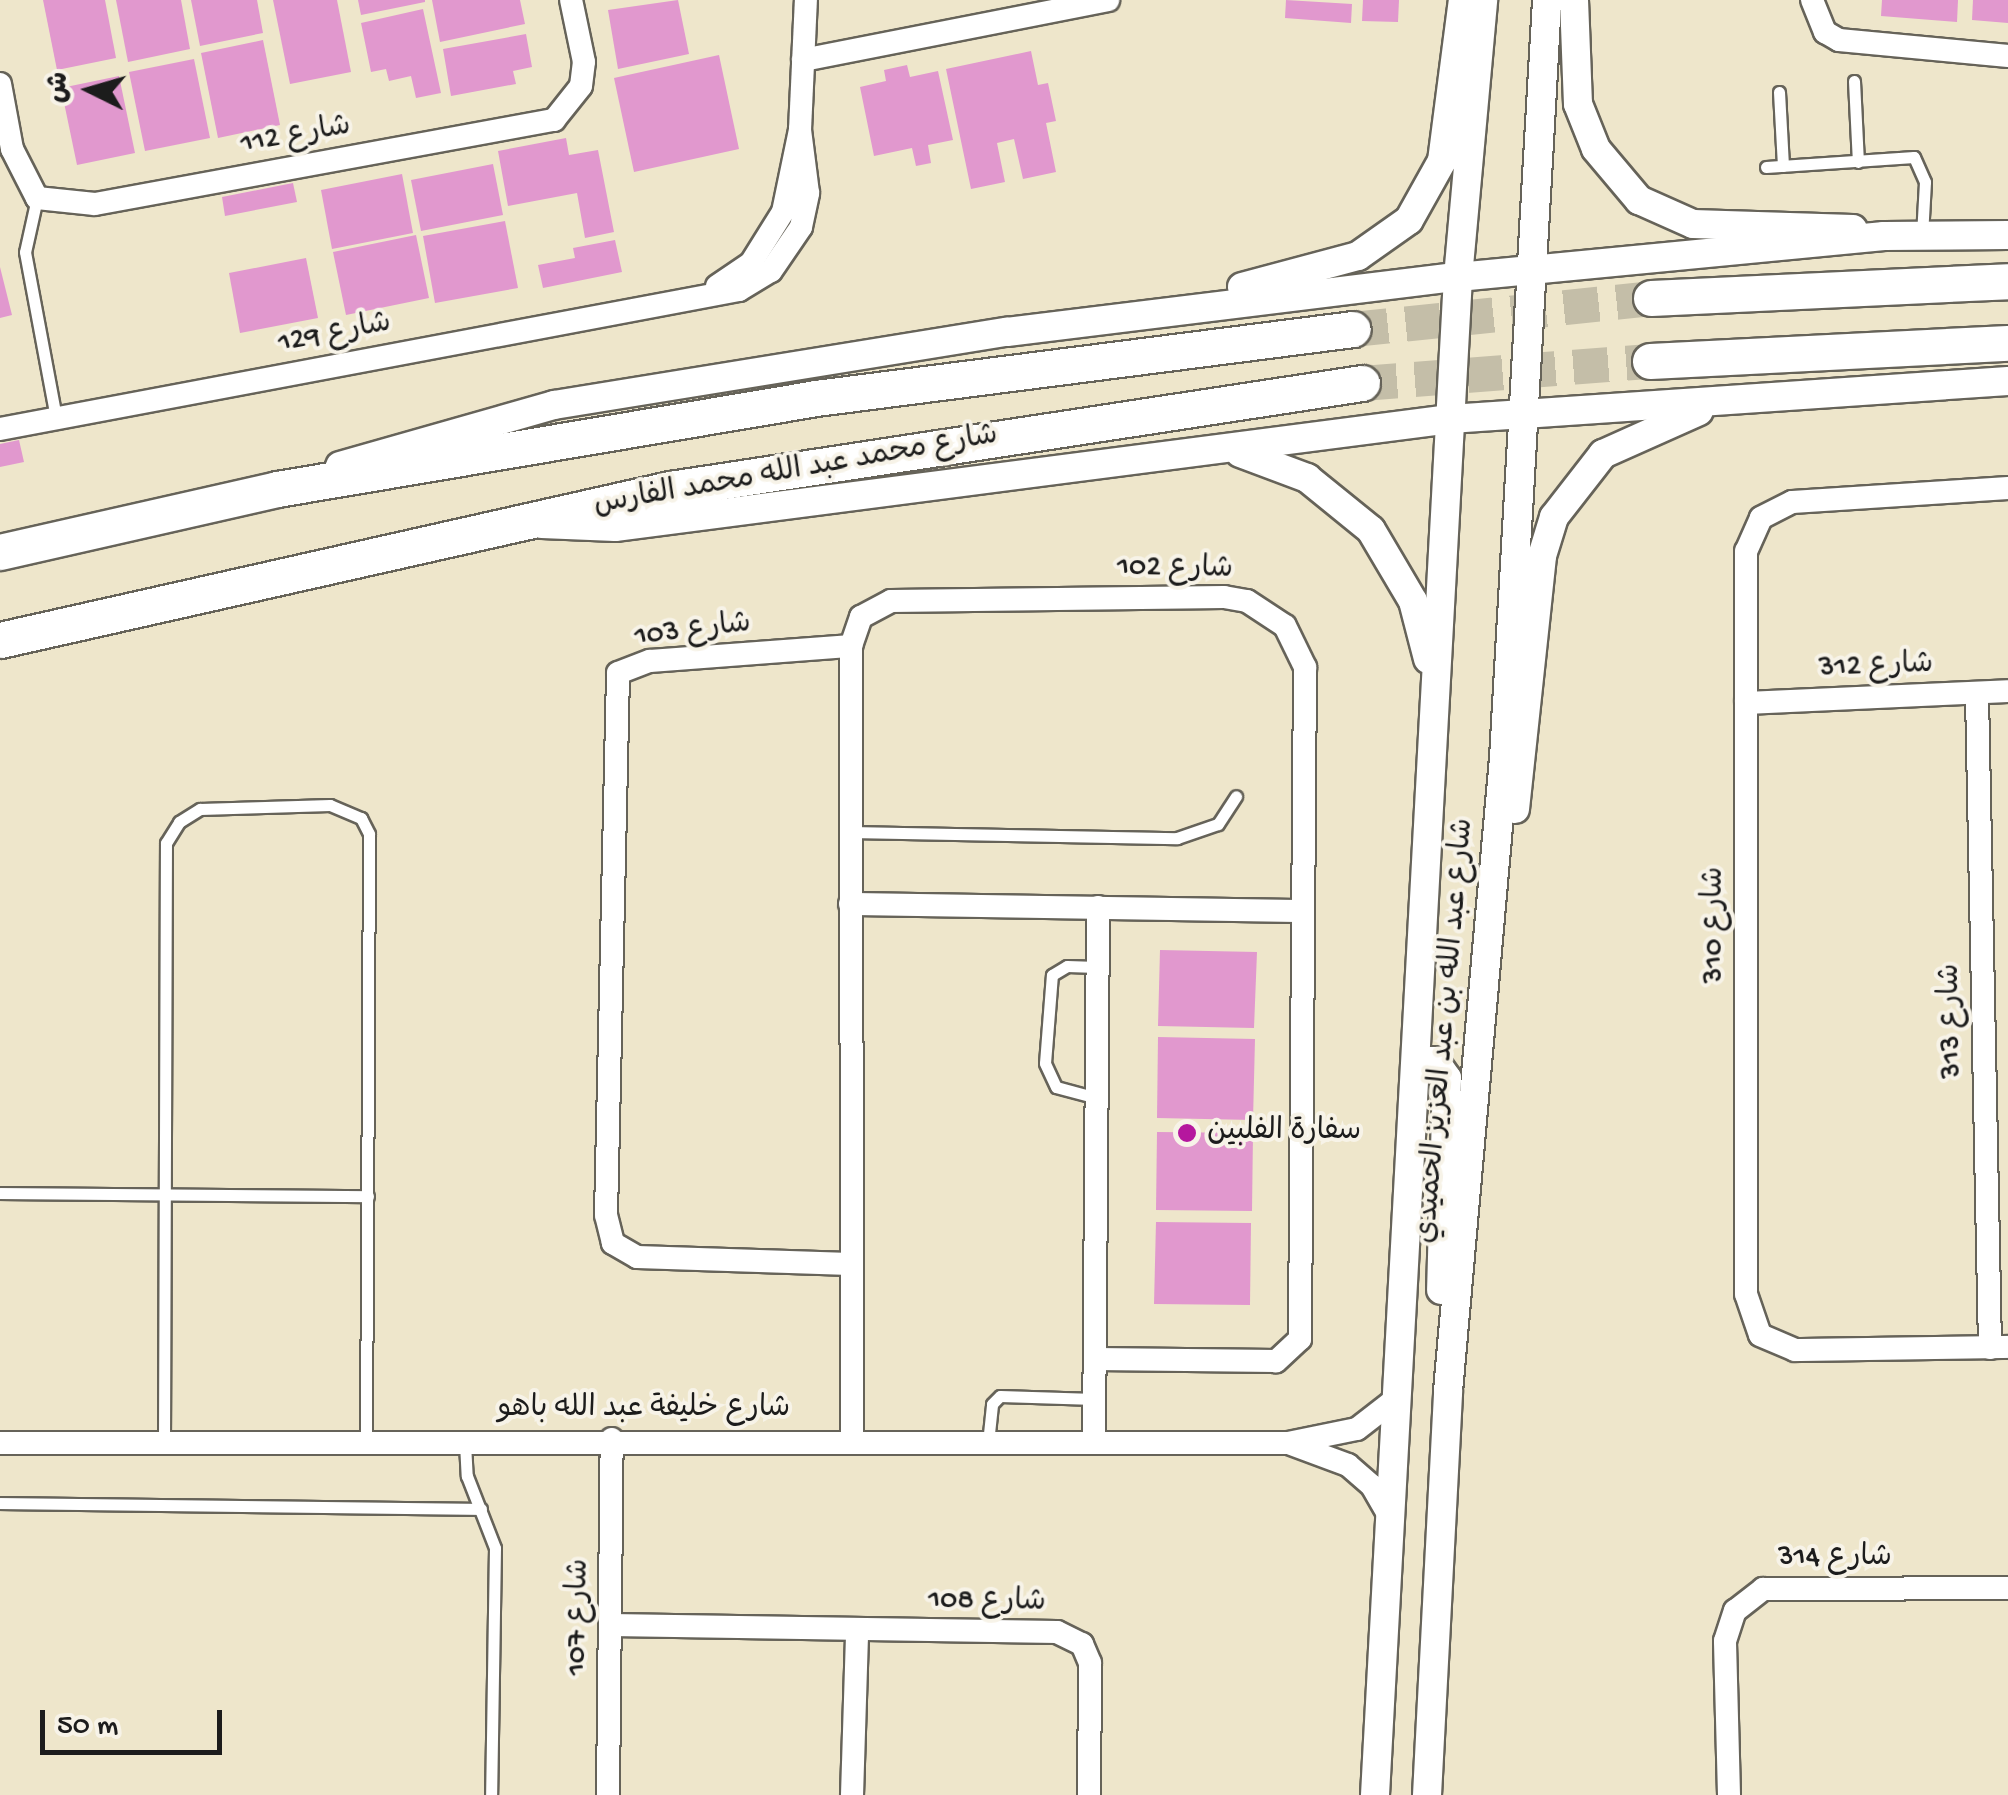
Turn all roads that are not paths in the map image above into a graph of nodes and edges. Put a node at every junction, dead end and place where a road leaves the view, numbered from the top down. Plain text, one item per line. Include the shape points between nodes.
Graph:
1 (572, 0) edge
2 (806, 0) edge
3 (1108, 0) edge
4 (1463, 0) edge
5 (1483, 0) edge
6 (1547, 0) edge
7 (1574, 0) edge
8 (1812, 0) edge
9 (993, 12) edge
10 (2008, 56) edge
11 (803, 60) junction
12 (1854, 81) dead end
13 (0, 84) edge
14 (1779, 92) dead end
15 (1858, 162) junction
16 (1782, 166) junction
17 (1766, 167) dead end
18 (37, 198) junction
19 (1922, 235) junction
20 (2008, 235) edge
21 (1884, 236) junction
22 (1530, 272) junction
23 (1458, 277) junction
24 (2008, 281) edge
25 (1650, 298) tunnel mouth
26 (1170, 310) junction
27 (1353, 329) tunnel mouth
28 (2008, 342) edge
29 (1650, 361) tunnel mouth
30 (2008, 381) edge
31 (1362, 384) tunnel mouth
32 (1734, 400) junction
33 (1522, 412) junction
34 (56, 418) junction
35 (1450, 420) junction
36 (0, 428) edge
37 (1229, 451) junction
38 (2008, 488) edge
39 (277, 489) junction
40 (530, 523) junction
41 (0, 552) edge
42 (10, 636) edge
43 (851, 646) junction
44 (2008, 691) edge
45 (1977, 694) junction
46 (1436, 703) junction
47 (1746, 703) junction
48 (1236, 796) dead end
49 (850, 832) junction
50 (1491, 903) junction
51 (850, 904) junction
52 (1098, 907) junction
53 (1302, 912) junction
54 (1097, 966) junction
55 (1417, 1061) junction
56 (1097, 1098) junction
57 (0, 1192) edge
58 (163, 1194) junction
59 (368, 1196) junction
60 (850, 1264) junction
61 (1999, 1348) edge
62 (1096, 1359) junction
63 (1448, 1391) junction
64 (1398, 1398) junction
65 (1095, 1400) junction
66 (465, 1439) junction
67 (612, 1439) junction
68 (366, 1440) junction
69 (852, 1440) junction
70 (164, 1441) junction
71 (0, 1443) edge
72 (988, 1443) junction
73 (1094, 1443) junction
74 (1288, 1443) junction
75 (0, 1502) edge
76 (482, 1509) junction
77 (1391, 1520) junction
78 (2008, 1592) edge
79 (611, 1625) junction
80 (857, 1632) junction
81 (491, 1795) edge
82 (608, 1795) edge
83 (852, 1795) edge
84 (1088, 1795) edge
85 (1374, 1795) edge
86 (1426, 1795) edge
87 (1729, 1795) edge

1 - 18 street, شارع 112 via 584,62 580,86 554,120 95,204
2 - 11 street, شارع 129
3 - 9 street
4 - 26 street via 1442,161 1409,220 1358,256
5 - 23 street, شارع عبد الله بن عبد العزيز الحميدي
6 - 22 street, شارع عبد الله بن عبد العزيز الحميدي
7 - 21 street via 1578,104 1602,159 1640,200 1692,224 1814,224
8 - 10 street via 1825,32 1839,40
9 - 11 street
11 - 34 street, شارع 129 via 806,210 784,257 739,290
12 - 15 lane
13 - 18 street via 12,149
14 - 16 lane
15 - 16 lane
15 - 19 lane via 1914,157 1920,164
16 - 17 lane
18 - 34 lane via 25,252
19 - 20 street
19 - 21 street
21 - 22 street
22 - 23 street
22 - 33 street, شارع عبد الله بن عبد العزيز الحميدي
23 - 26 street
23 - 35 street, شارع عبد الله بن عبد العزيز الحميدي
24 - 25 main road
26 - 39 street via 592,398 440,434
27 - 39 main road, شارع محمد عبد الله محمد الفارس via 816,398
28 - 29 main road
30 - 32 street
31 - 40 main road, شارع محمد عبد الله محمد الفارس via 689,486
32 - 33 street
32 - 50 street via 1629,438 1575,482 1546,536 1518,800
33 - 35 street
33 - 50 street, شارع عبد الله بن عبد العزيز الحميدي
34 - 36 street, شارع 129
35 - 37 street
35 - 46 street, شارع عبد الله بن عبد العزيز الحميدي
37 - 40 street via 615,527
37 - 46 street via 1307,478 1371,530 1413,600
38 - 47 street, شارع 310 via 1912,490 1770,510 1746,551
39 - 41 main road, شارع محمد عبد الله محمد الفارس
40 - 42 main road, شارع محمد عبد الله محمد الفارس
43 - 49 street
43 - 53 street, شارع 102 via 861,617 891,601 1224,597 1268,611 1292,635 1305,667
43 - 60 street, شارع 103 via 650,661 618,673 606,1216 613,1242 637,1257
44 - 45 street, شارع 312
45 - 47 street, شارع 312
45 - 61 street, شارع 313
46 - 55 street, شارع عبد الله بن عبد العزيز الحميدي
47 - 61 street, شارع 310 via 1746,1294 1760,1335 1795,1350
48 - 49 lane via 1206,832 1177,838
49 - 51 street
50 - 63 street, شارع عبد الله بن عبد العزيز الحميدي
51 - 52 street
51 - 60 street
52 - 53 street
52 - 54 street
53 - 62 street, شارع 102 via 1296,1350 1276,1361
54 - 56 street
54 - 56 lane via 1067,966 1052,975 1046,1063 1056,1087
55 - 63 street via 1435,1060 1448,1078 1441,1281
55 - 64 street, شارع عبد الله بن عبد العزيز الحميدي
56 - 62 street
57 - 58 lane
58 - 59 lane
58 - 59 lane via 166,843 179,822 200,809 330,805 361,818 369,834
58 - 70 lane
59 - 68 lane
60 - 69 street
62 - 65 street
63 - 86 street, شارع عبد الله بن عبد العزيز الحميدي
64 - 74 street, شارع خليفة عبد الله باهو via 1357,1429
64 - 77 street, شارع عبد الله بن عبد العزيز الحميدي
65 - 72 lane via 1000,1396 992,1404
65 - 73 street
66 - 67 street, شارع خليفة عبد الله باهو
66 - 68 street, شارع خليفة عبد الله باهو
66 - 76 lane via 467,1476
67 - 69 street, شارع خليفة عبد الله باهو
67 - 79 street, شارع 107
68 - 70 street, شارع خليفة عبد الله باهو
69 - 72 street, شارع خليفة عبد الله باهو
70 - 71 street, شارع خليفة عبد الله باهو
72 - 73 street, شارع خليفة عبد الله باهو
73 - 74 street, شارع خليفة عبد الله باهو
74 - 77 street, شارع خليفة عبد الله باهو via 1348,1465 1372,1486
75 - 76 lane
76 - 81 lane via 495,1548
77 - 85 street, شارع عبد الله بن عبد العزيز الحميدي
78 - 87 street, شارع 314 via 1763,1589 1736,1611 1725,1641
79 - 80 street, شارع 108
79 - 82 street, شارع 107
80 - 83 street
80 - 84 street, شارع 108 via 1058,1632 1082,1644 1090,1663

